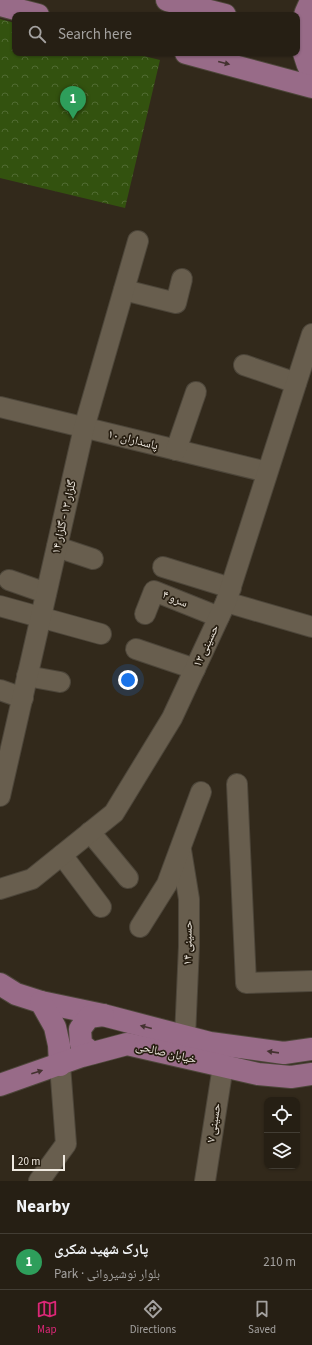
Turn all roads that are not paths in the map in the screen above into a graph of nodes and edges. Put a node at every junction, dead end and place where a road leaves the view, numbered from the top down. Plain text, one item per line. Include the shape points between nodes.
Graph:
1 (167, 0) edge
2 (308, 0) edge
3 (312, 0) edge
4 (0, 5) edge
5 (27, 12) edge
6 (213, 12) edge
7 (291, 12) edge
8 (197, 56) edge
9 (312, 74) edge
10 (312, 87) edge
11 (138, 241) dead end
12 (182, 279) dead end
13 (124, 290) junction
14 (311, 340) edge
15 (244, 365) dead end
16 (296, 383) junction
17 (196, 392) dead end
18 (0, 407) edge
19 (84, 428) junction
20 (176, 450) junction
21 (267, 472) junction
22 (57, 547) junction
23 (93, 559) dead end
24 (163, 567) dead end
25 (9, 580) dead end
26 (46, 593) junction
27 (225, 602) junction
28 (0, 606) edge
29 (145, 614) dead end
30 (41, 617) junction
31 (312, 627) edge
32 (101, 634) dead end
33 (136, 649) dead end
34 (195, 669) junction
35 (28, 676) junction
36 (60, 682) dead end
37 (0, 690) edge
38 (23, 698) junction
39 (237, 784) dead end
40 (201, 792) dead end
41 (0, 796) edge
42 (90, 832) junction
43 (181, 850) junction
44 (62, 855) junction
45 (128, 878) dead end
46 (0, 890) edge
47 (101, 907) dead end
48 (140, 927) dead end
49 (312, 981) edge
50 (5, 991) edge
51 (41, 1002) junction
52 (103, 1015) junction
53 (185, 1037) junction
54 (312, 1049) edge
55 (92, 1053) junction
56 (60, 1065) junction
57 (223, 1066) junction
58 (312, 1074) edge
59 (0, 1085) edge
60 (39, 1181) edge
61 (205, 1181) edge

1 - 6 main road
2 - 7 main road
3 - 9 main road via 305,16 302,40 303,52
4 - 5 main road
8 -> 10 main road
11 - 13 street, گلزار ۱۳ - گلزار ۱۴
12 - 13 street via 176,303
13 - 19 street, گلزار ۱۳ - گلزار ۱۴
14 - 16 street, حسینی ۱۲
15 - 16 street
16 - 21 street, حسینی ۱۲
17 - 20 street
18 - 19 street, پاسداران ١٠
19 - 20 street, پاسداران ١٠
19 - 22 street, گلزار ۱۳ - گلزار ۱۴
20 - 21 street, پاسداران ١٠
21 - 27 street, حسینی ۱۲
22 - 23 street
22 - 26 street, گلزار ۱۳ - گلزار ۱۴
24 - 27 street
25 - 26 street
26 - 30 street, گلزار ۱۳ - گلزار ۱۴
27 - 29 street, سرو ۴ via 154,591
27 - 31 street
27 - 34 street, حسینی ۱۲
28 - 30 street
30 - 32 street
30 - 35 street, گلزار ۱۳ - گلزار ۱۴
33 - 34 street
34 - 42 street, حسینی ۱۲ via 172,718 114,813
35 - 36 street
35 - 38 street, گلزار ۱۳ - گلزار ۱۴
37 - 38 street
38 - 41 street, گلزار ۱۳ - گلزار ۱۴
39 - 49 street via 246,983
40 - 43 street
42 - 44 street, حسینی ۱۲
42 - 45 street
43 - 48 street via 167,884
43 - 53 street, حسینی ۱۴ via 189,899
44 - 46 street, حسینی ۱۲ via 32,879
44 - 47 street
50 - 51 main road, خيابان صالحی
51 - 52 main road, خيابان صالحی
51 - 56 main road via 55,1027 60,1045
53 -> 52 main road, خيابان صالحی
52 - 55 main road via 89,1018 80,1029 81,1044
54 -> 53 main road, خيابان صالحی via 284,1053
55 - 56 main road, خيابان صالحی
55 - 57 main road, خيابان صالحی via 127,1044
59 -> 56 main road, خيابان صالحی
56 - 60 street via 66,1144
57 - 58 main road, خيابان صالحی via 258,1074 291,1077
57 - 61 street, حسینی ۷

